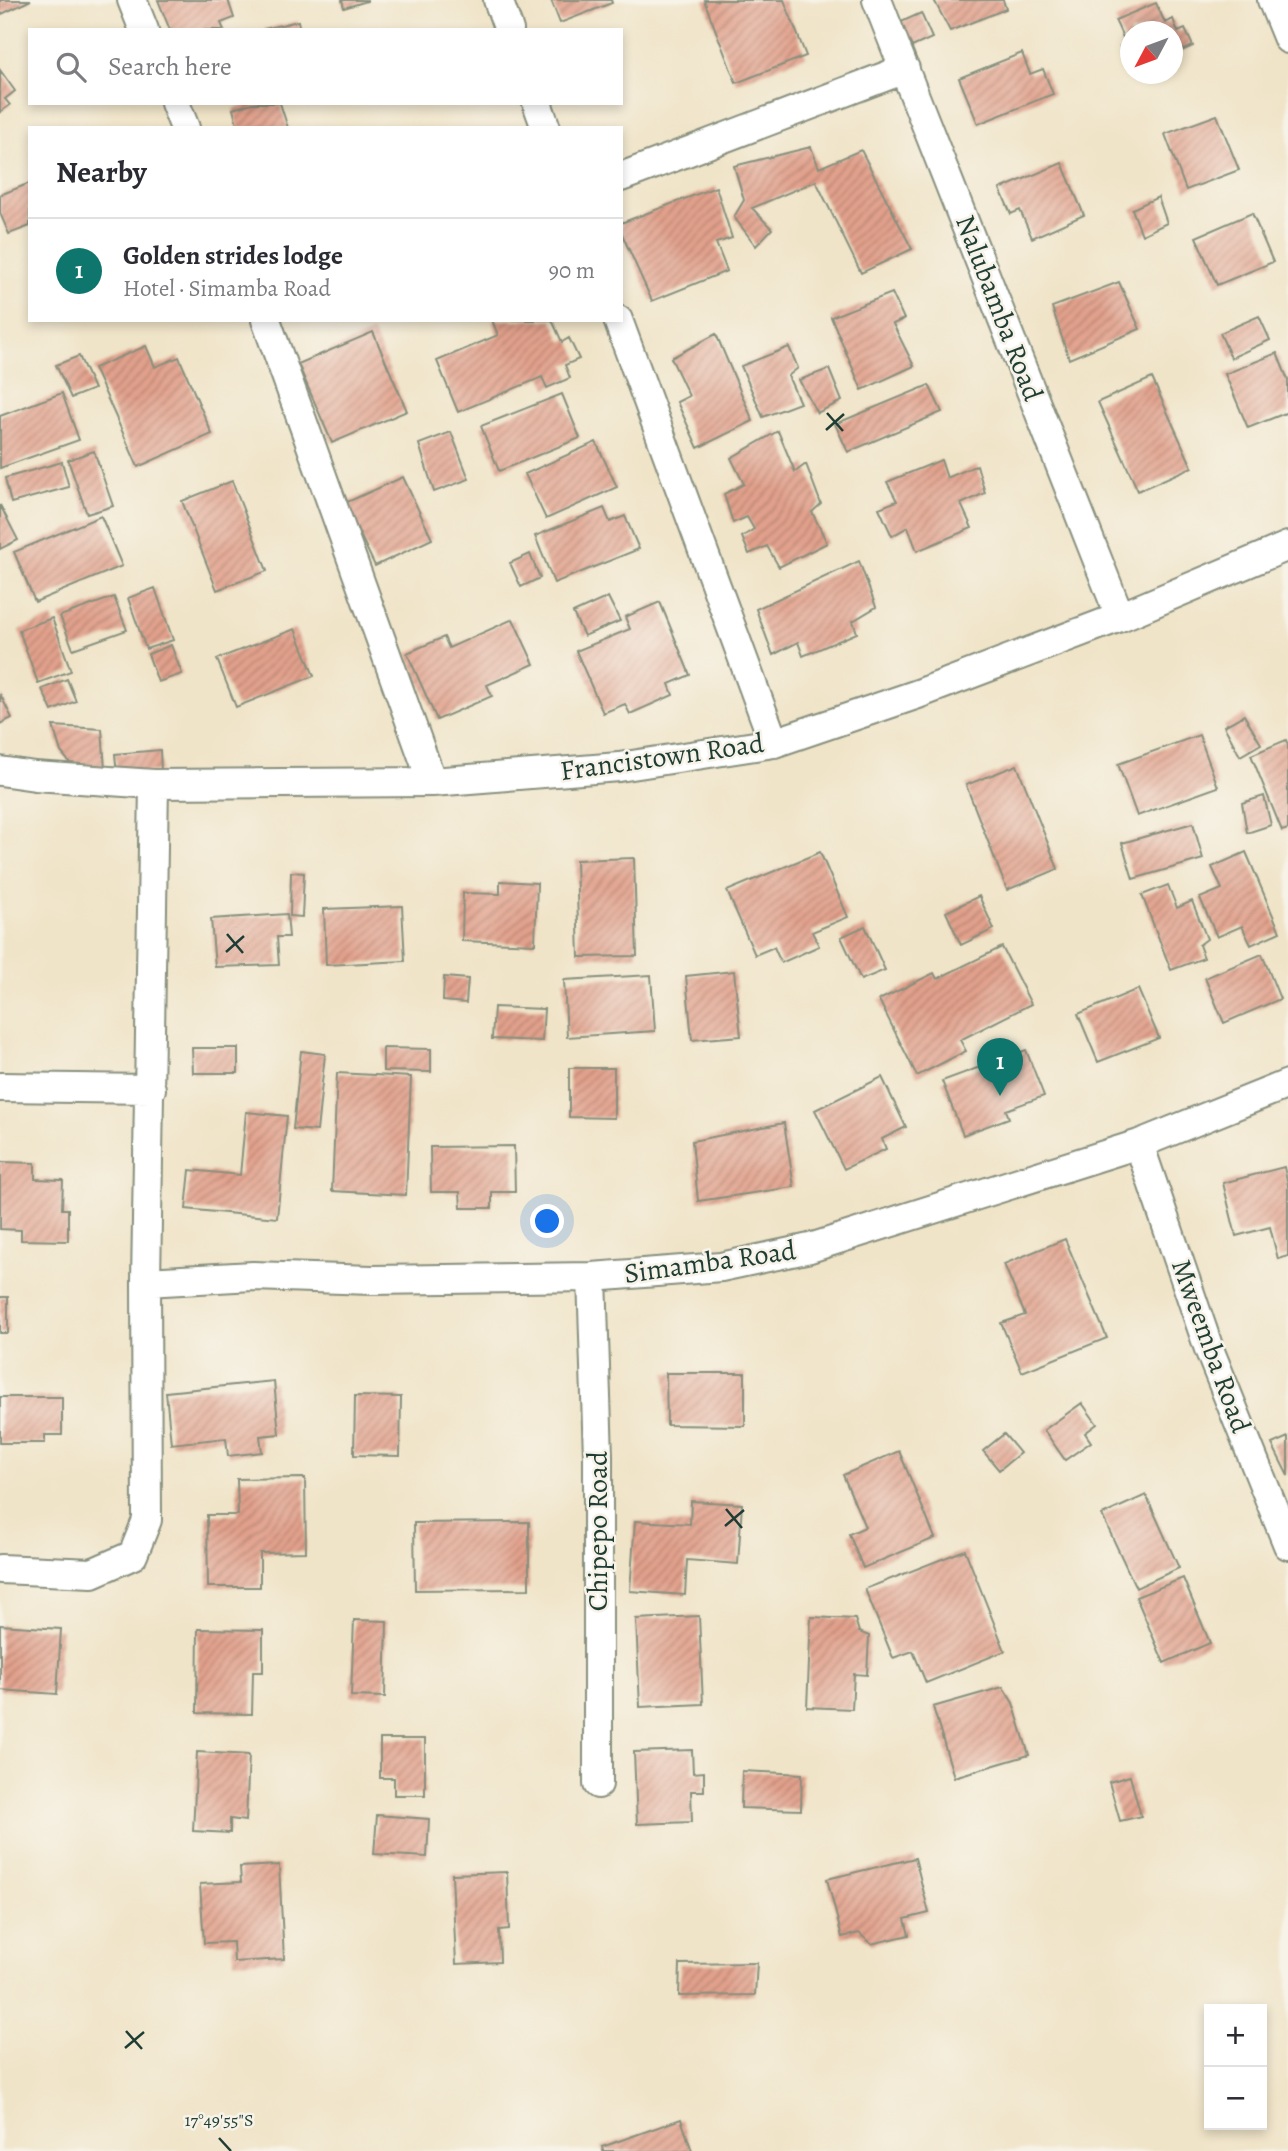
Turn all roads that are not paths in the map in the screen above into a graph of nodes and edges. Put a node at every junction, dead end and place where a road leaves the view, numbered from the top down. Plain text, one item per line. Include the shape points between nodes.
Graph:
1 (132, 0) edge
2 (498, 0) edge
3 (877, 0) edge
4 (1272, 0) edge
5 (143, 28) edge
6 (508, 28) edge
7 (1288, 39) edge
8 (905, 69) junction
9 (176, 105) edge
10 (538, 105) edge
11 (184, 126) edge
12 (545, 126) edge
13 (623, 176) edge
14 (267, 322) edge
15 (619, 322) edge
16 (1288, 546) edge
17 (1120, 617) junction
18 (774, 743) junction
19 (0, 771) edge
20 (432, 782) junction
21 (154, 784) junction
22 (1288, 1084) edge
23 (0, 1087) edge
24 (151, 1089) junction
25 (1139, 1144) junction
26 (592, 1278) junction
27 (146, 1282) junction
28 (1288, 1545) edge
29 (0, 1569) edge
30 (598, 1784) dead end

1 - 5 street
2 - 6 street
3 - 8 street, Nalubamba Road
4 - 7 street
8 - 13 street
8 - 17 street, Nalubamba Road
9 - 11 street
10 - 12 street
14 - 20 street
15 - 18 street
16 - 17 street, Francistown Road
17 - 18 street, Francistown Road
18 - 20 street, Francistown Road via 619,767
19 - 21 street, Francistown Road
20 - 21 street, Francistown Road
21 - 24 street
22 - 25 street, Simamba Road
23 - 24 street
24 - 27 street
25 - 26 street, Simamba Road via 810,1248 721,1267
25 - 28 street, Mweemba Road via 1209,1349
26 - 27 street, Simamba Road via 253,1276
26 - 30 street, Chipepo Road via 598,1456
27 - 29 street via 147,1520 133,1555 92,1573

